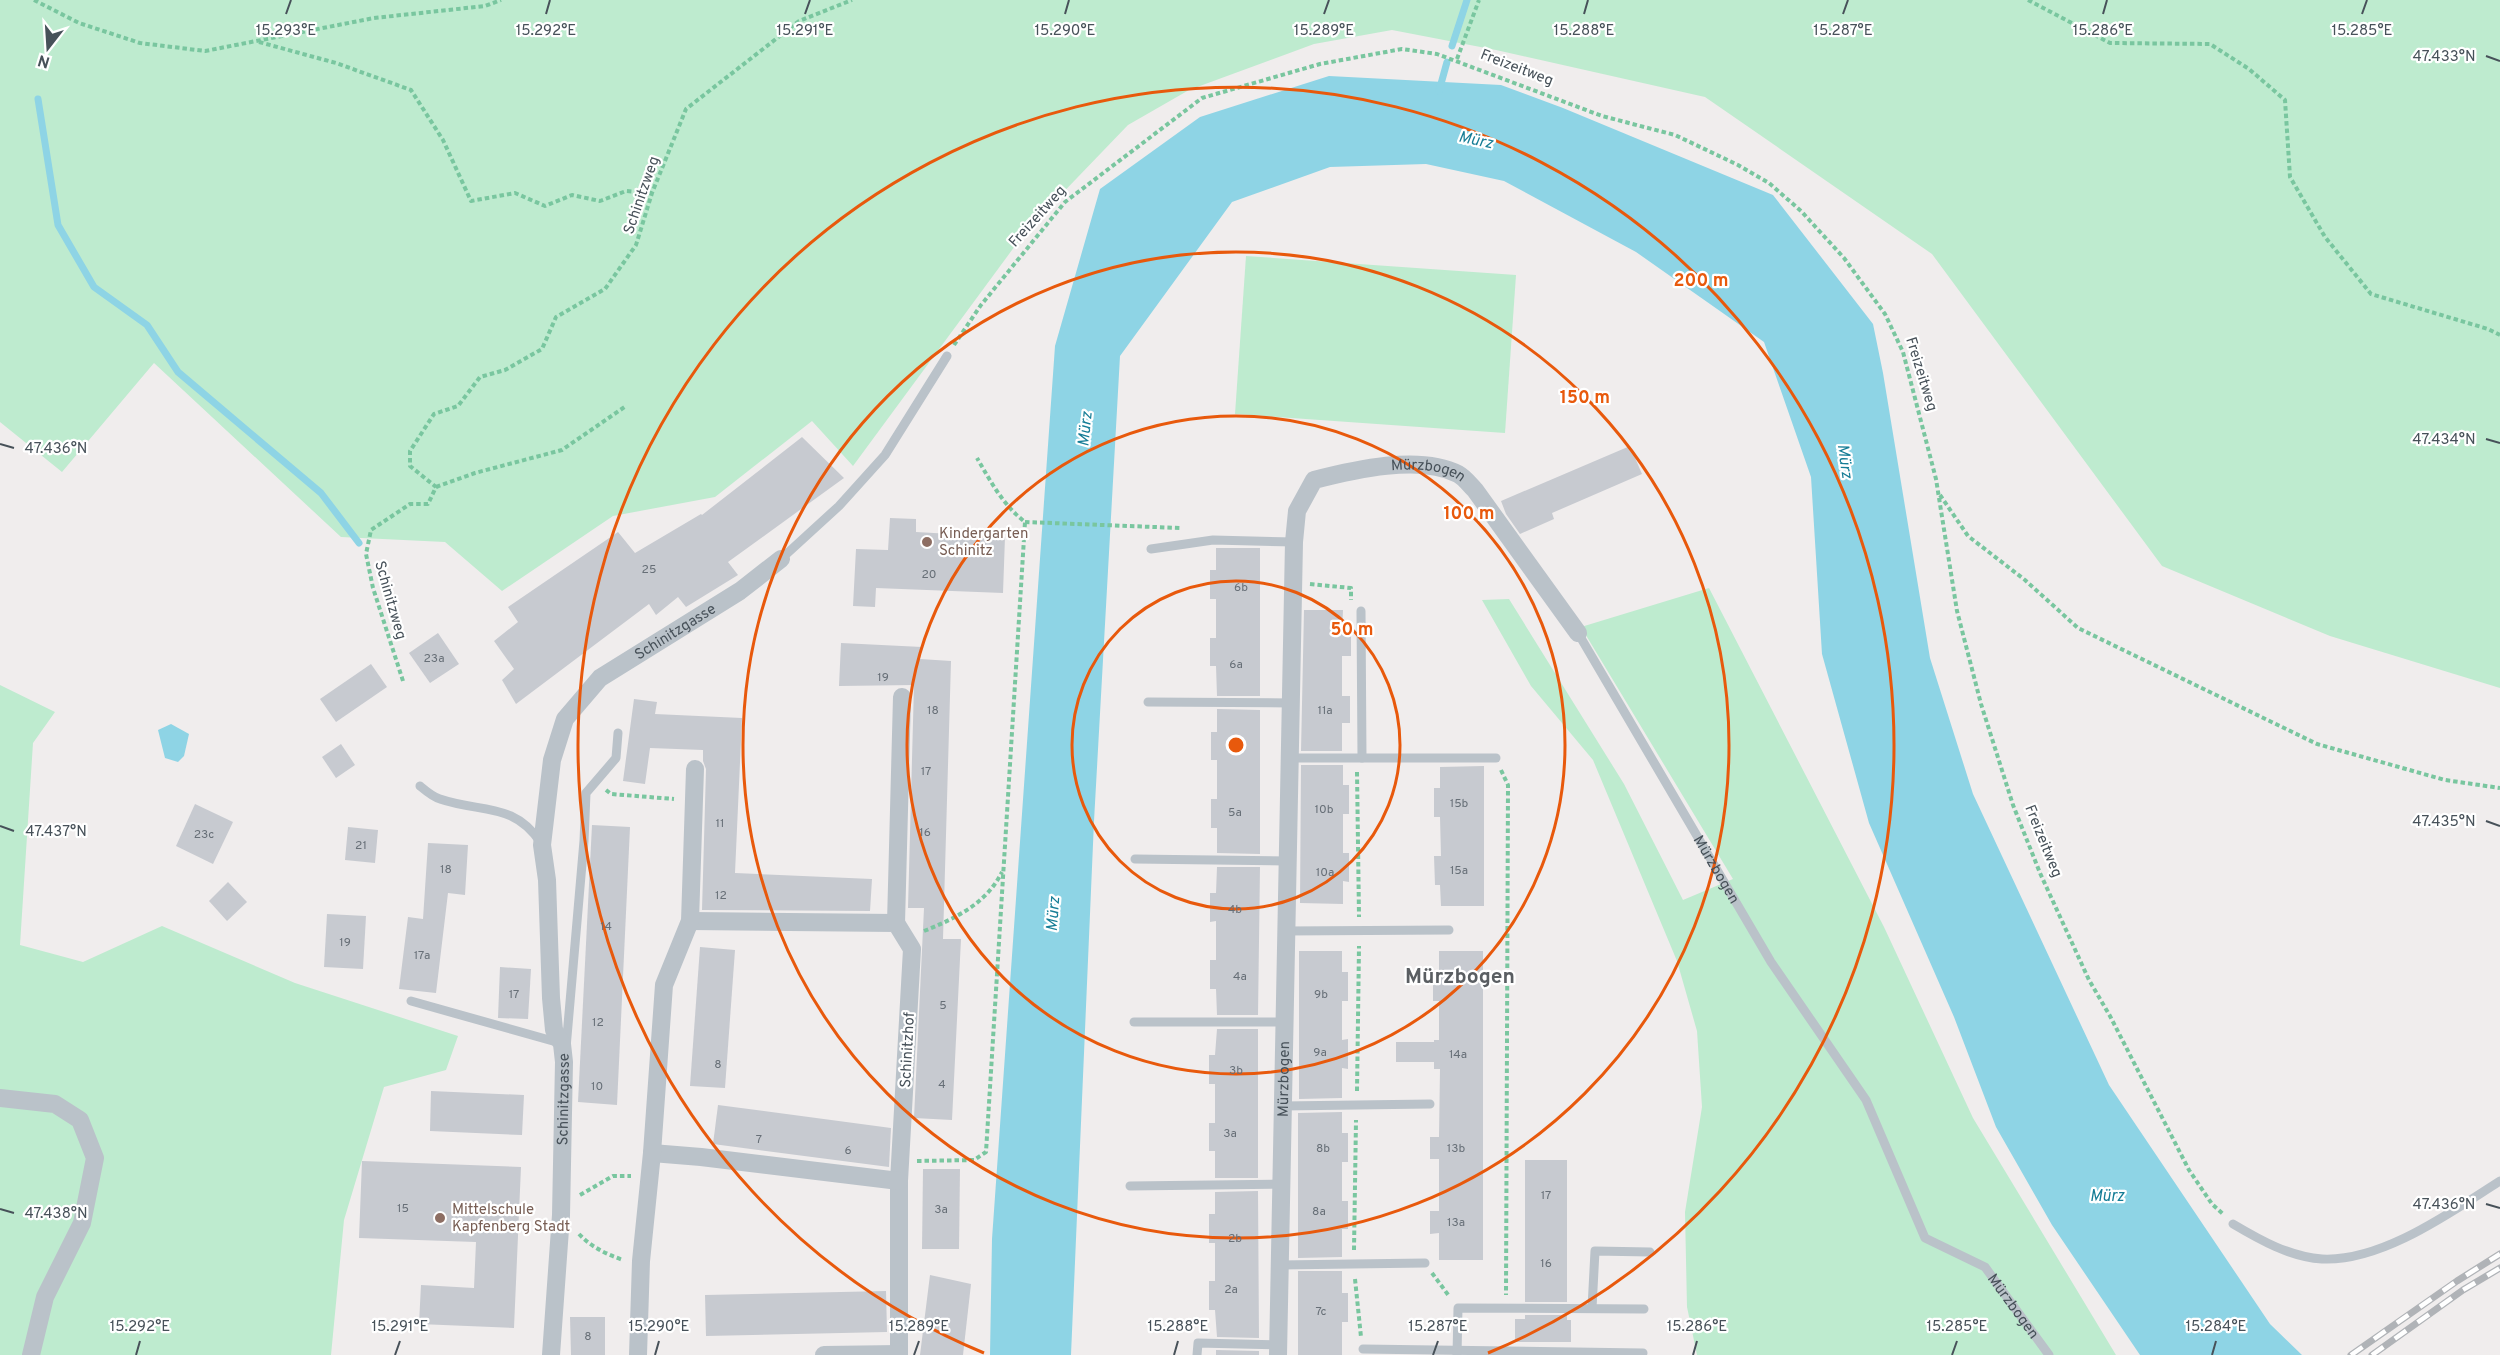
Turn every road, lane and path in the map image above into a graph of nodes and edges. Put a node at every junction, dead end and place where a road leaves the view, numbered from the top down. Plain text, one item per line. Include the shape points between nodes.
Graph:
1 (34, 0) edge
2 (501, 0) edge
3 (852, 0) edge
4 (1479, 0) edge
5 (2028, 0) edge
6 (259, 42) junction
7 (1457, 59) junction
8 (652, 193) junction
9 (2500, 335) edge
10 (947, 356) joint
11 (626, 406) dead end
12 (977, 458) dead end
13 (436, 487) junction
14 (1938, 492) junction
15 (1025, 522) junction
16 (1136, 525) dead end
17 (1294, 542) junction
18 (1151, 549) dead end
19 (781, 559) joint
20 (1293, 583) junction
21 (1362, 611) joint
22 (1578, 633) joint
23 (403, 681) dead end
24 (902, 697) dead end
25 (1148, 702) dead end
26 (1291, 703) junction
27 (618, 733) dead end
28 (1290, 758) junction
29 (1360, 758) junction
30 (1496, 758) joint
31 (695, 768) dead end
32 (596, 782) junction
33 (420, 786) dead end
34 (2500, 788) edge
35 (694, 800) junction
36 (542, 846) junction
37 (1135, 859) dead end
38 (1288, 861) junction
39 (1003, 868) junction
40 (690, 921) junction
41 (896, 923) junction
42 (1360, 930) junction
43 (1449, 930) dead end
44 (1286, 931) junction
45 (912, 949) junction
46 (411, 1001) dead end
47 (1134, 1022) dead end
48 (1284, 1022) junction
49 (563, 1053) junction
50 (0, 1098) edge
51 (1430, 1104) dead end
52 (1356, 1105) junction
53 (1283, 1106) junction
54 (652, 1153) junction
55 (631, 1176) dead end
56 (899, 1181) junction
57 (2500, 1181) edge
58 (1282, 1184) junction
59 (1130, 1186) dead end
60 (589, 1188) dead end
61 (2233, 1224) joint
62 (587, 1243) dead end
63 (1650, 1252) dead end
64 (608, 1254) dead end
65 (1425, 1263) joint
66 (1354, 1264) junction
67 (1280, 1265) junction
68 (1458, 1308) junction
69 (1506, 1308) junction
70 (1592, 1308) junction
71 (1644, 1309) dead end
72 (1362, 1349) joint
73 (1278, 1350) edge
74 (1457, 1353) edge
75 (1643, 1353) dead end
76 (900, 1354) edge
77 (31, 1355) edge
78 (551, 1355) edge
79 (638, 1355) edge
80 (825, 1355) edge
81 (1197, 1355) edge
82 (2049, 1355) edge

1 - 6 path via 79,23 140,43 205,51
2 - 6 path via 484,6 374,18
3 - 8 path, Schinitzweg via 799,21 686,109
4 - 7 path
5 - 9 path via 2110,43 2210,44 2249,69 2285,100 2290,177 2325,237 2371,294
6 - 8 path via 336,63 411,90 443,140 471,201 514,193 545,206 573,195 600,201 626,191
7 - 10 path, Freizeitweg via 1402,49 1320,64 1202,98 1065,202 981,305
7 - 14 path, Freizeitweg via 1602,116 1675,135 1768,183 1801,211 1844,258 1889,324 1903,352
8 - 13 path, Schinitzweg via 636,245 605,289 556,317 542,349 505,370 480,377 458,406 434,414 410,451 410,466
10 - 19 lane via 885,455 839,506
11 - 13 path via 562,450 475,472
12 - 15 path via 1012,513
13 - 23 path, Schinitzweg via 428,504 410,504 371,530 366,554
14 - 34 path via 1968,536 2078,628 2317,744 2445,780
14 - 61 path, Freizeitweg via 1957,611 1993,743 2025,836 2090,980 2189,1170 2212,1204
15 - 16 path
15 - 39 path
17 - 18 lane via 1213,540
17 - 20 street, Mürzbogen
17 - 22 street, Mürzbogen via 1298,511 1314,480 1393,465 1433,467 1458,474 1474,490
19 - 36 street, Schinitzgasse via 740,591 600,678 564,719 552,760
20 - 21 path via 1351,588 1352,612
20 - 26 street, Mürzbogen
21 - 29 lane
22 - 82 lane, Mürzbogen via 1771,962 1866,1100 1925,1238 1985,1267
24 - 41 street
25 - 26 lane
26 - 28 street, Mürzbogen
27 - 32 lane via 616,758
28 - 29 lane
28 - 38 street, Mürzbogen
29 - 30 lane
29 - 42 path
30 - 69 path via 1508,784
31 - 35 street
32 - 35 path via 611,794
32 - 49 lane via 586,793 569,1031
33 - 36 lane, Schinitzgasse via 438,799 513,815 531,828
35 - 40 street
36 - 49 street, Schinitzgasse via 554,1030
37 - 38 lane
38 - 44 street, Mürzbogen
39 - 45 path via 997,882 979,901 963,914 922,932
39 - 56 path via 986,1152 974,1160 914,1162
40 - 41 street
40 - 54 street via 664,985
41 - 45 street
42 - 43 lane
42 - 44 lane
42 - 52 path
44 - 48 street, Mürzbogen
45 - 56 street, Schinitzhof
46 - 49 lane
47 - 48 lane
48 - 53 street, Mürzbogen
49 - 78 street, Schinitzgasse via 561,1215
50 - 77 street via 55,1104 80,1120 95,1158 82,1223 45,1297
51 - 52 lane
52 - 53 lane
52 - 66 path
53 - 58 street, Mürzbogen
54 - 56 street
54 - 79 street via 641,1261
55 - 60 path via 613,1176
56 - 76 street, Schinitzhof
57 - 61 lane via 2400,1239 2335,1259 2320,1259 2274,1246
58 - 59 lane
58 - 67 street, Mürzbogen
62 - 64 path
63 - 70 lane via 1595,1251
65 - 66 lane
65 - 68 path
66 - 67 lane
66 - 72 path
67 - 73 street, Mürzbogen
68 - 69 lane
68 - 74 lane
69 - 70 lane
70 - 71 lane
72 - 74 lane
73 - 81 lane via 1197,1343
74 - 75 lane
76 - 80 street, Schinitzhof

